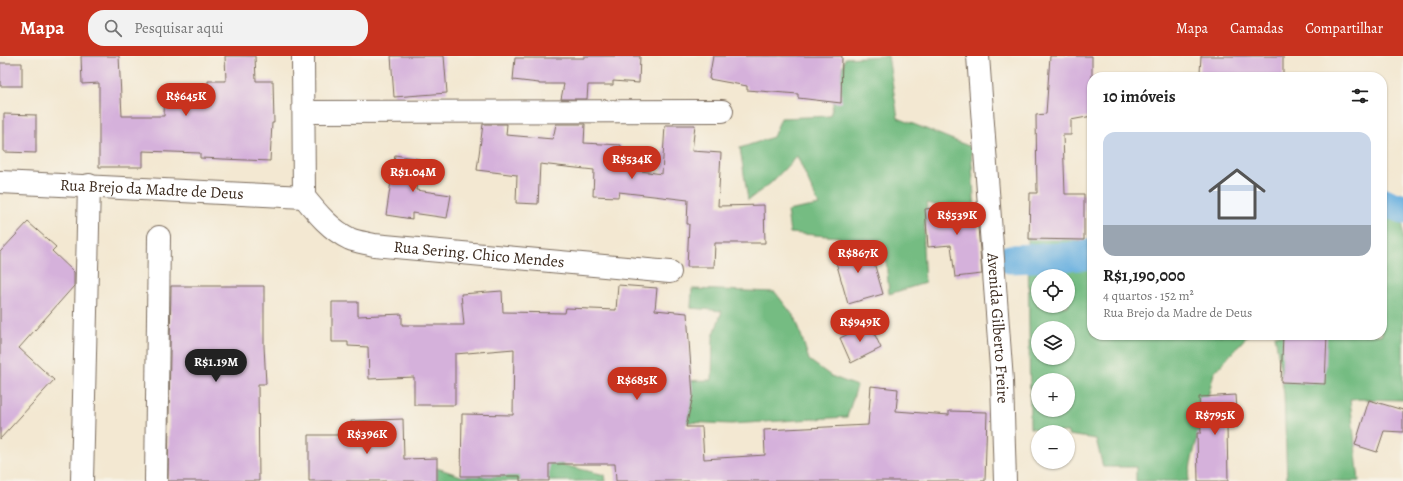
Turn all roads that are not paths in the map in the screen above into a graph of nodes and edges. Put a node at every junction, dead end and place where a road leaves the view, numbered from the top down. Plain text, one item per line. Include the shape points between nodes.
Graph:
1 (303, 56) edge
2 (978, 56) edge
3 (722, 111) dead end
4 (304, 112) junction
5 (0, 182) edge
6 (89, 185) junction
7 (304, 197) junction
8 (159, 237) dead end
9 (670, 272) dead end
10 (82, 481) edge
11 (156, 481) edge
12 (1005, 481) edge

1 - 4 street
2 - 12 street, Avenida Gilberto Freire via 1002,381
3 - 4 street
4 - 7 street
5 - 6 street, Rua Brejo da Madre de Deus
6 - 7 street, Rua Brejo da Madre de Deus
6 - 10 street
7 - 9 street, Rua Sering. Chico Mendes via 339,233 352,240 374,245
8 - 11 street

